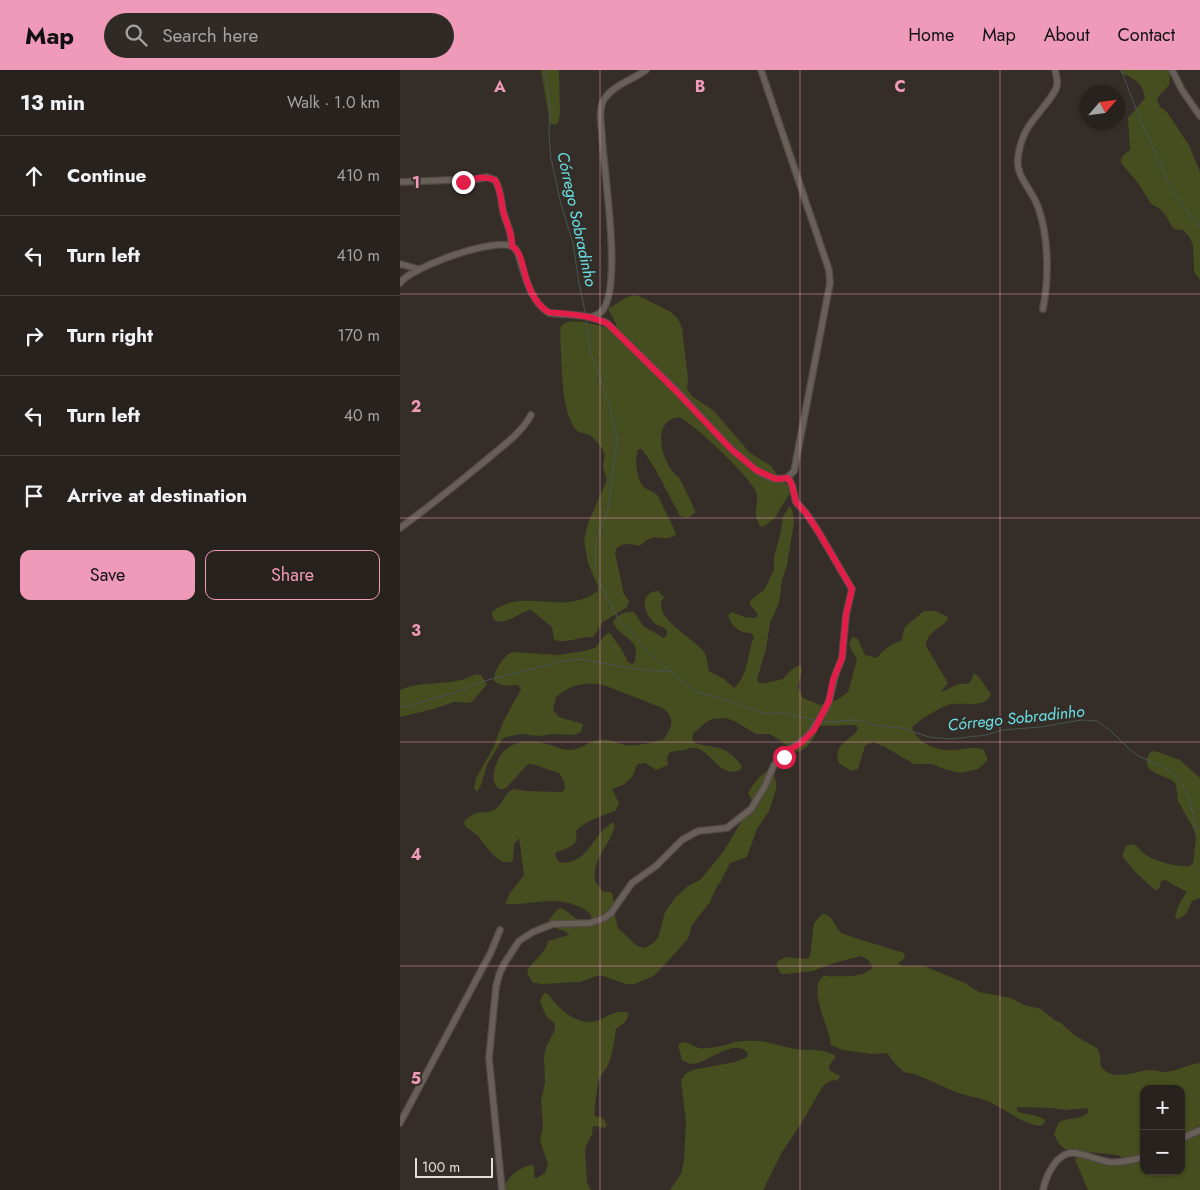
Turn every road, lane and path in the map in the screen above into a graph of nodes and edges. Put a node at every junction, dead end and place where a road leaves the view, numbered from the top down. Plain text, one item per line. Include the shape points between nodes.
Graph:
1 (646, 70) edge
2 (761, 70) edge
3 (1055, 70) edge
4 (1172, 70) edge
5 (1200, 116) edge
6 (400, 182) edge
7 (512, 246) junction
8 (400, 264) edge
9 (418, 269) junction
10 (400, 283) edge
11 (1043, 309) dead end
12 (591, 317) junction
13 (531, 415) dead end
14 (788, 478) junction
15 (400, 528) edge
16 (500, 930) dead end
17 (400, 1123) edge
18 (1200, 1130) edge
19 (1185, 1137) edge
20 (1140, 1158) edge
21 (502, 1190) edge
22 (1043, 1190) edge

1 - 12 street via 614,90 605,98 601,109 612,280 602,311
2 - 14 street via 829,270 830,283 794,471
3 - 11 street via 1057,86 1027,129 1017,160 1020,174 1038,205 1044,227 1047,260
4 - 5 street
6 - 7 street via 463,182 487,177 495,180 512,235
7 - 9 street via 499,245 462,252
7 - 12 street via 519,255 528,286 545,310
8 - 9 street
9 - 10 street
12 - 14 street via 608,324 731,449 756,470 776,479
13 - 15 street via 505,444
14 - 21 street via 795,500 818,531 852,589 842,658 829,701 814,730 774,765 751,809 731,826 698,832 682,840 656,866 632,883 604,918 590,923 553,924 519,941 499,975 489,1058
16 - 17 street
18 - 19 street
20 - 22 street via 1108,1162 1068,1153 1050,1170

